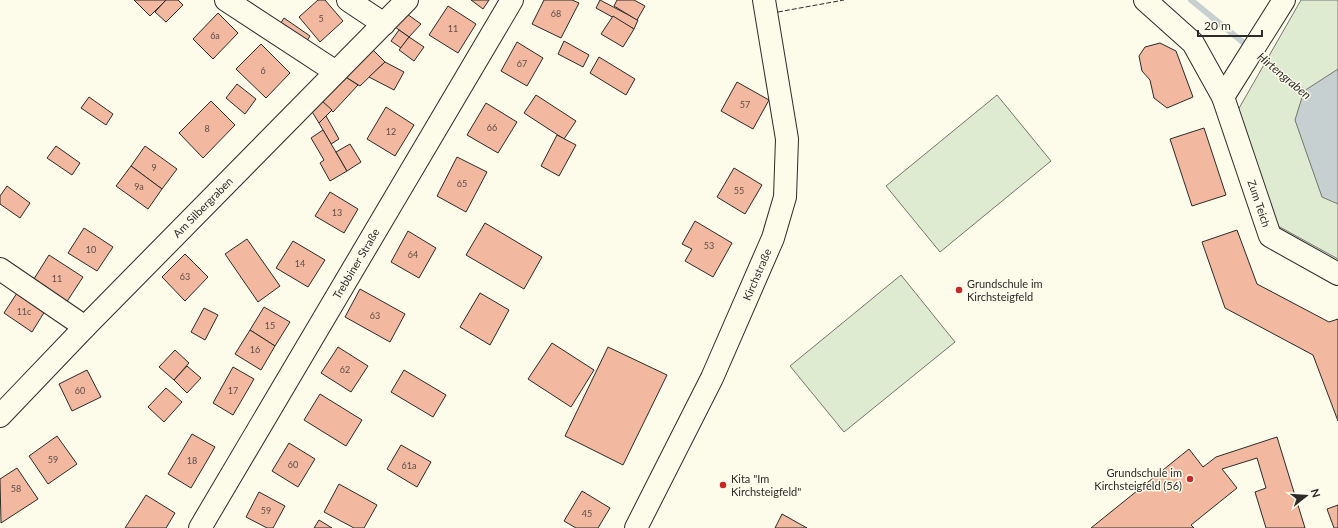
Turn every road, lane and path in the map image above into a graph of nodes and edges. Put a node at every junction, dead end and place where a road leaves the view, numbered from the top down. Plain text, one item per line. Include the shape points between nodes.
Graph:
1 (226, 0) edge
2 (348, 0) edge
3 (407, 0) edge
4 (512, 0) edge
5 (764, 0) edge
6 (1145, 0) edge
7 (1284, 0) edge
8 (384, 24) junction
9 (336, 72) junction
10 (1223, 97) junction
11 (0, 269) edge
12 (1338, 274) edge
13 (85, 327) junction
14 (0, 416) edge
15 (200, 528) edge
16 (636, 528) edge

1 - 9 street
2 - 8 street
3 - 8 street, Am Silbergraben
4 - 15 street, Trebbiner Straße
5 - 16 street, Kirchstraße via 787,139 785,197 773,238 715,371
6 - 10 street, Zum Teich via 1193,43
7 - 10 street
8 - 9 street, Am Silbergraben
9 - 13 street, Am Silbergraben
10 - 12 street, Zum Teich via 1270,236
11 - 13 street
13 - 14 street, Am Silbergraben

